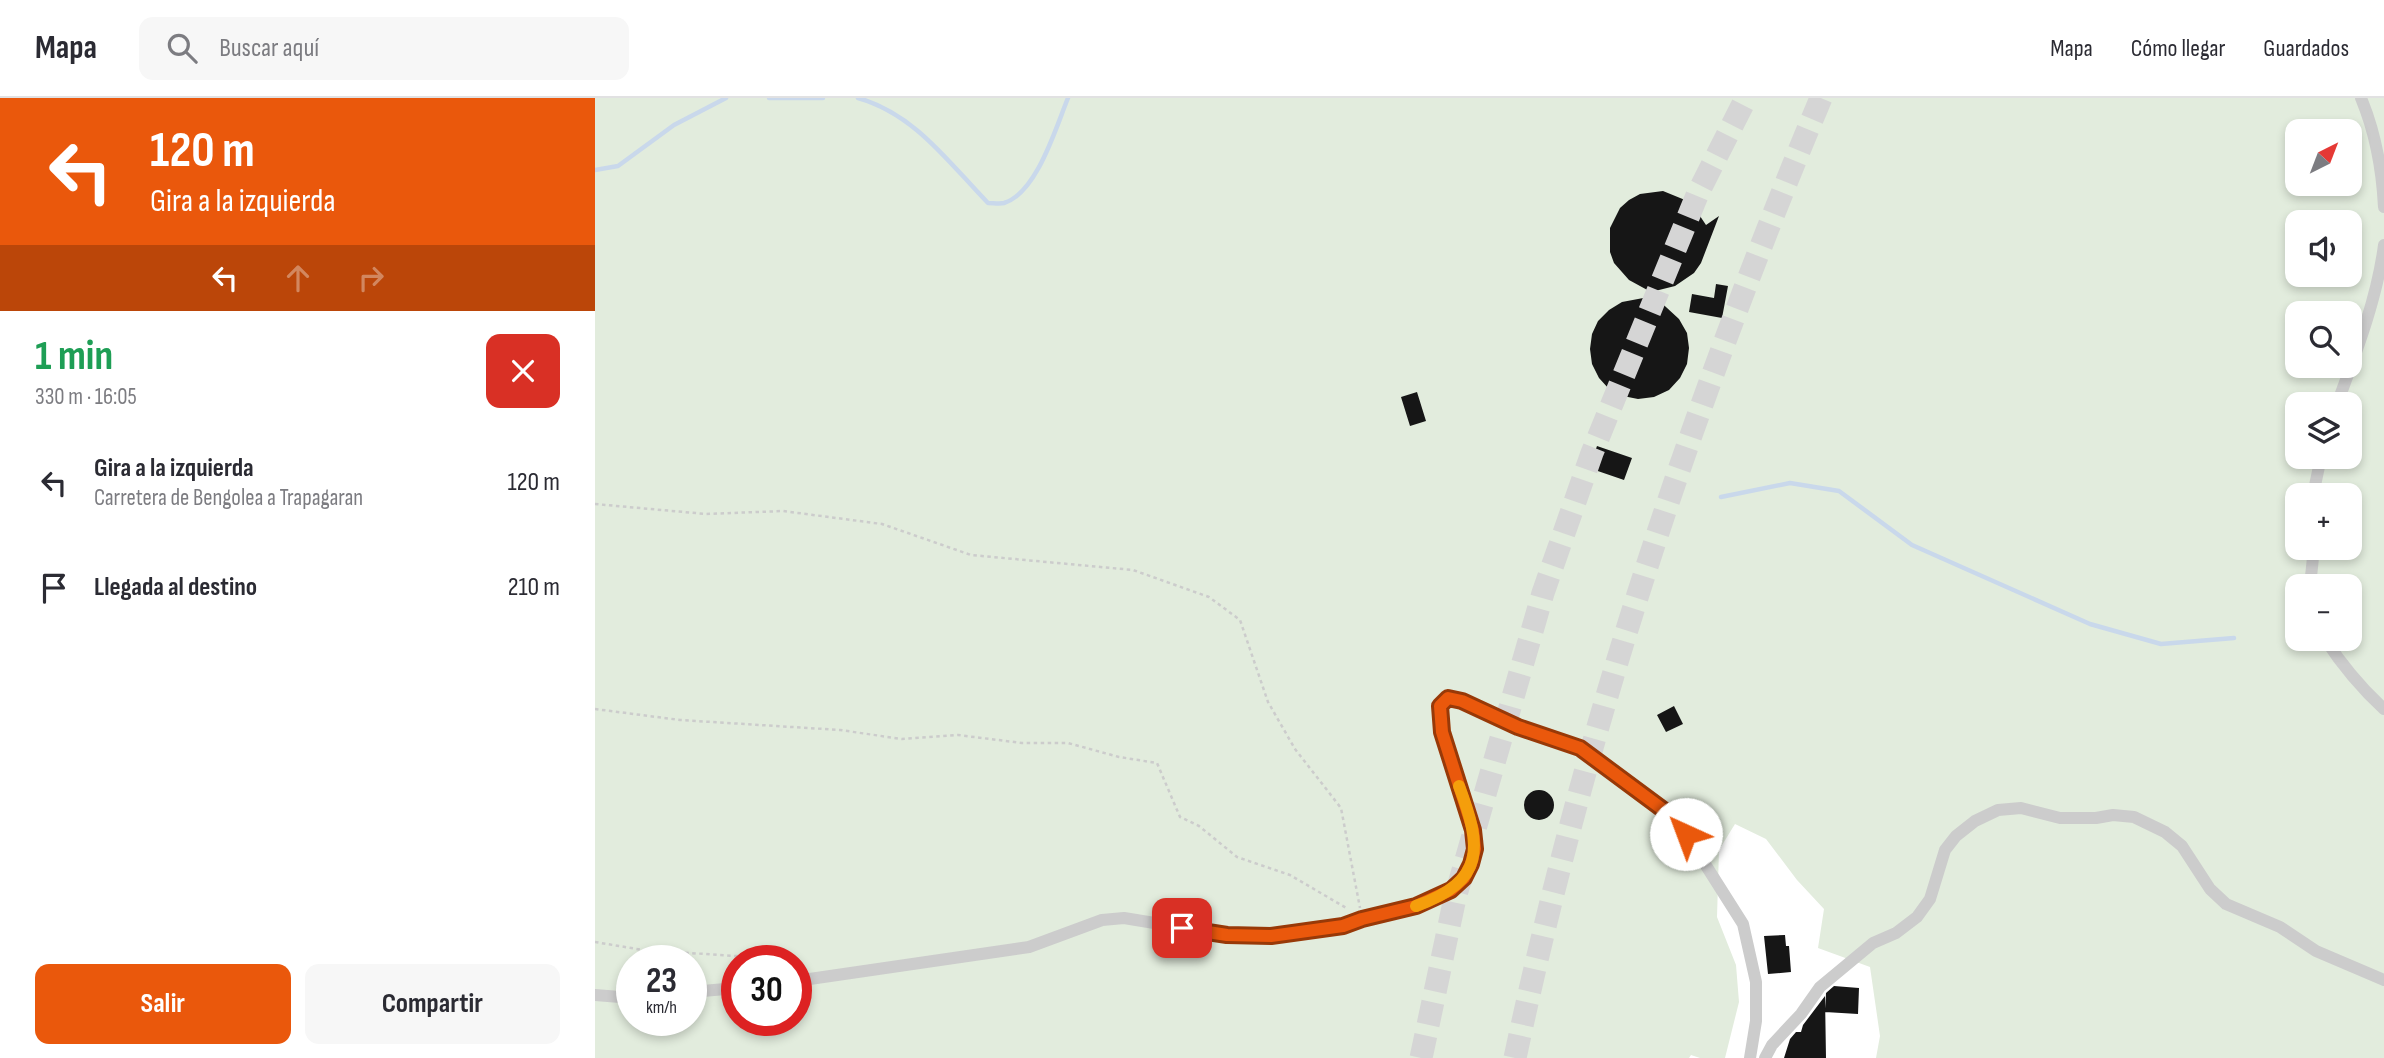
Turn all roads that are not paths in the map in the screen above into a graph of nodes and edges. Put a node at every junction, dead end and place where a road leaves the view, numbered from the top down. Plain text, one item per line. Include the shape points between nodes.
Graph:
1 (2361, 98) edge
2 (2384, 207) edge
3 (2384, 245) edge
4 (2340, 392) edge
5 (2332, 651) edge
6 (2384, 709) edge
7 (812, 979) edge
8 (2384, 980) edge
9 (595, 995) edge
10 (616, 997) edge
11 (1750, 1058) edge
12 (1765, 1058) edge

1 - 2 street via 2374,129
3 - 4 street via 2366,319
5 - 6 street
7 - 11 street via 1029,947 1102,920 1124,918 1227,935 1271,936 1343,926 1435,899 1464,878 1475,849 1442,732 1440,706 1448,698 1580,748 1669,814 1686,834 1744,924 1756,982
8 - 12 street via 2226,904 2210,889 2182,846 2134,817 2060,818 2021,808 1998,810 1975,821 1945,850 1930,899 1917,917 1873,943 1820,987
9 - 10 street

